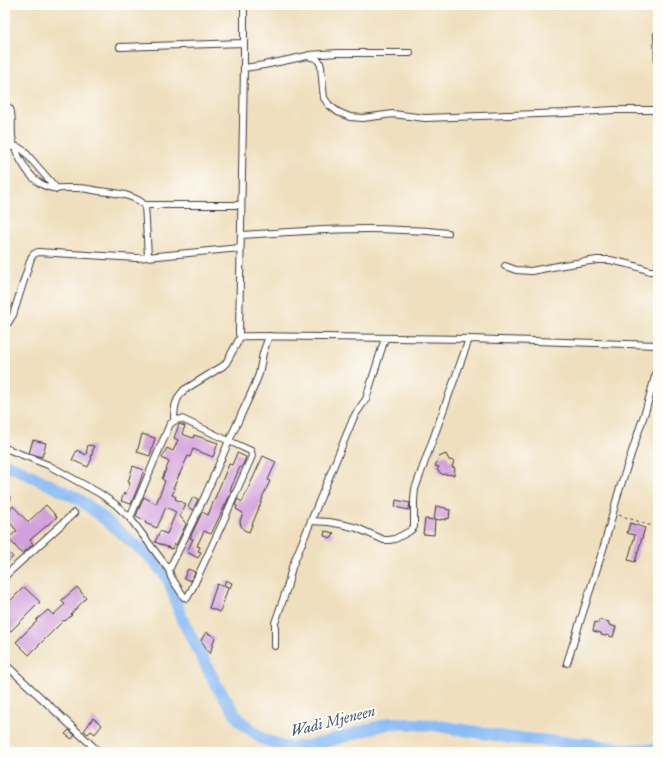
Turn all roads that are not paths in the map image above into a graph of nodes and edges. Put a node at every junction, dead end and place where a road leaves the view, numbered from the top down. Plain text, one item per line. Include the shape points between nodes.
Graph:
1 (244, 5) edge
2 (657, 35) dead end
3 (244, 42) junction
4 (120, 47) dead end
5 (410, 53) dead end
6 (307, 56) junction
7 (658, 67) edge
8 (244, 68) junction
9 (5, 105) edge
10 (658, 110) edge
11 (5, 147) edge
12 (14, 147) junction
13 (57, 189) junction
14 (145, 205) junction
15 (241, 205) junction
16 (448, 233) dead end
17 (240, 235) junction
18 (240, 248) junction
19 (148, 256) junction
20 (506, 266) dead end
21 (658, 271) edge
22 (5, 324) edge
23 (241, 336) junction
24 (269, 336) junction
25 (385, 338) junction
26 (468, 339) junction
27 (658, 345) edge
28 (658, 366) edge
29 (174, 421) junction
30 (229, 441) junction
31 (5, 448) edge
32 (74, 514) dead end
33 (130, 518) junction
34 (311, 521) junction
35 (169, 570) junction
36 (5, 576) edge
37 (275, 646) dead end
38 (567, 662) dead end
39 (5, 664) edge
40 (99, 752) edge

1 - 3 street
2 - 7 street
3 - 4 street
3 - 8 street
5 - 6 street via 338,53
6 - 8 street
6 - 10 street via 316,58 320,63 324,98 338,112 350,117 393,114 425,118
8 - 15 street
9 - 12 street via 11,113
11 - 12 street
12 - 13 street via 24,150
12 - 13 street via 36,180
13 - 14 street via 79,188 122,194
14 - 15 street
14 - 19 street
15 - 17 street
16 - 17 street via 372,228
17 - 18 street
18 - 19 street
18 - 23 street
19 - 22 street via 125,258 41,252 34,254 13,315
20 - 21 street via 531,271 610,260
23 - 24 street
23 - 29 street via 223,366 180,394 174,405
24 - 25 street
24 - 30 street via 254,389
25 - 26 street
25 - 34 street via 366,399 355,414
26 - 27 street
26 - 34 street via 415,489 412,529 398,538 384,540 351,526
28 - 38 street
29 - 30 street via 182,419
29 - 33 street via 170,424
30 - 35 street
30 - 35 street via 248,449 252,456 187,598 171,577
31 - 33 street via 79,481 115,504
32 - 36 street
33 - 35 street
34 - 37 street via 292,567 274,628
39 - 40 street

